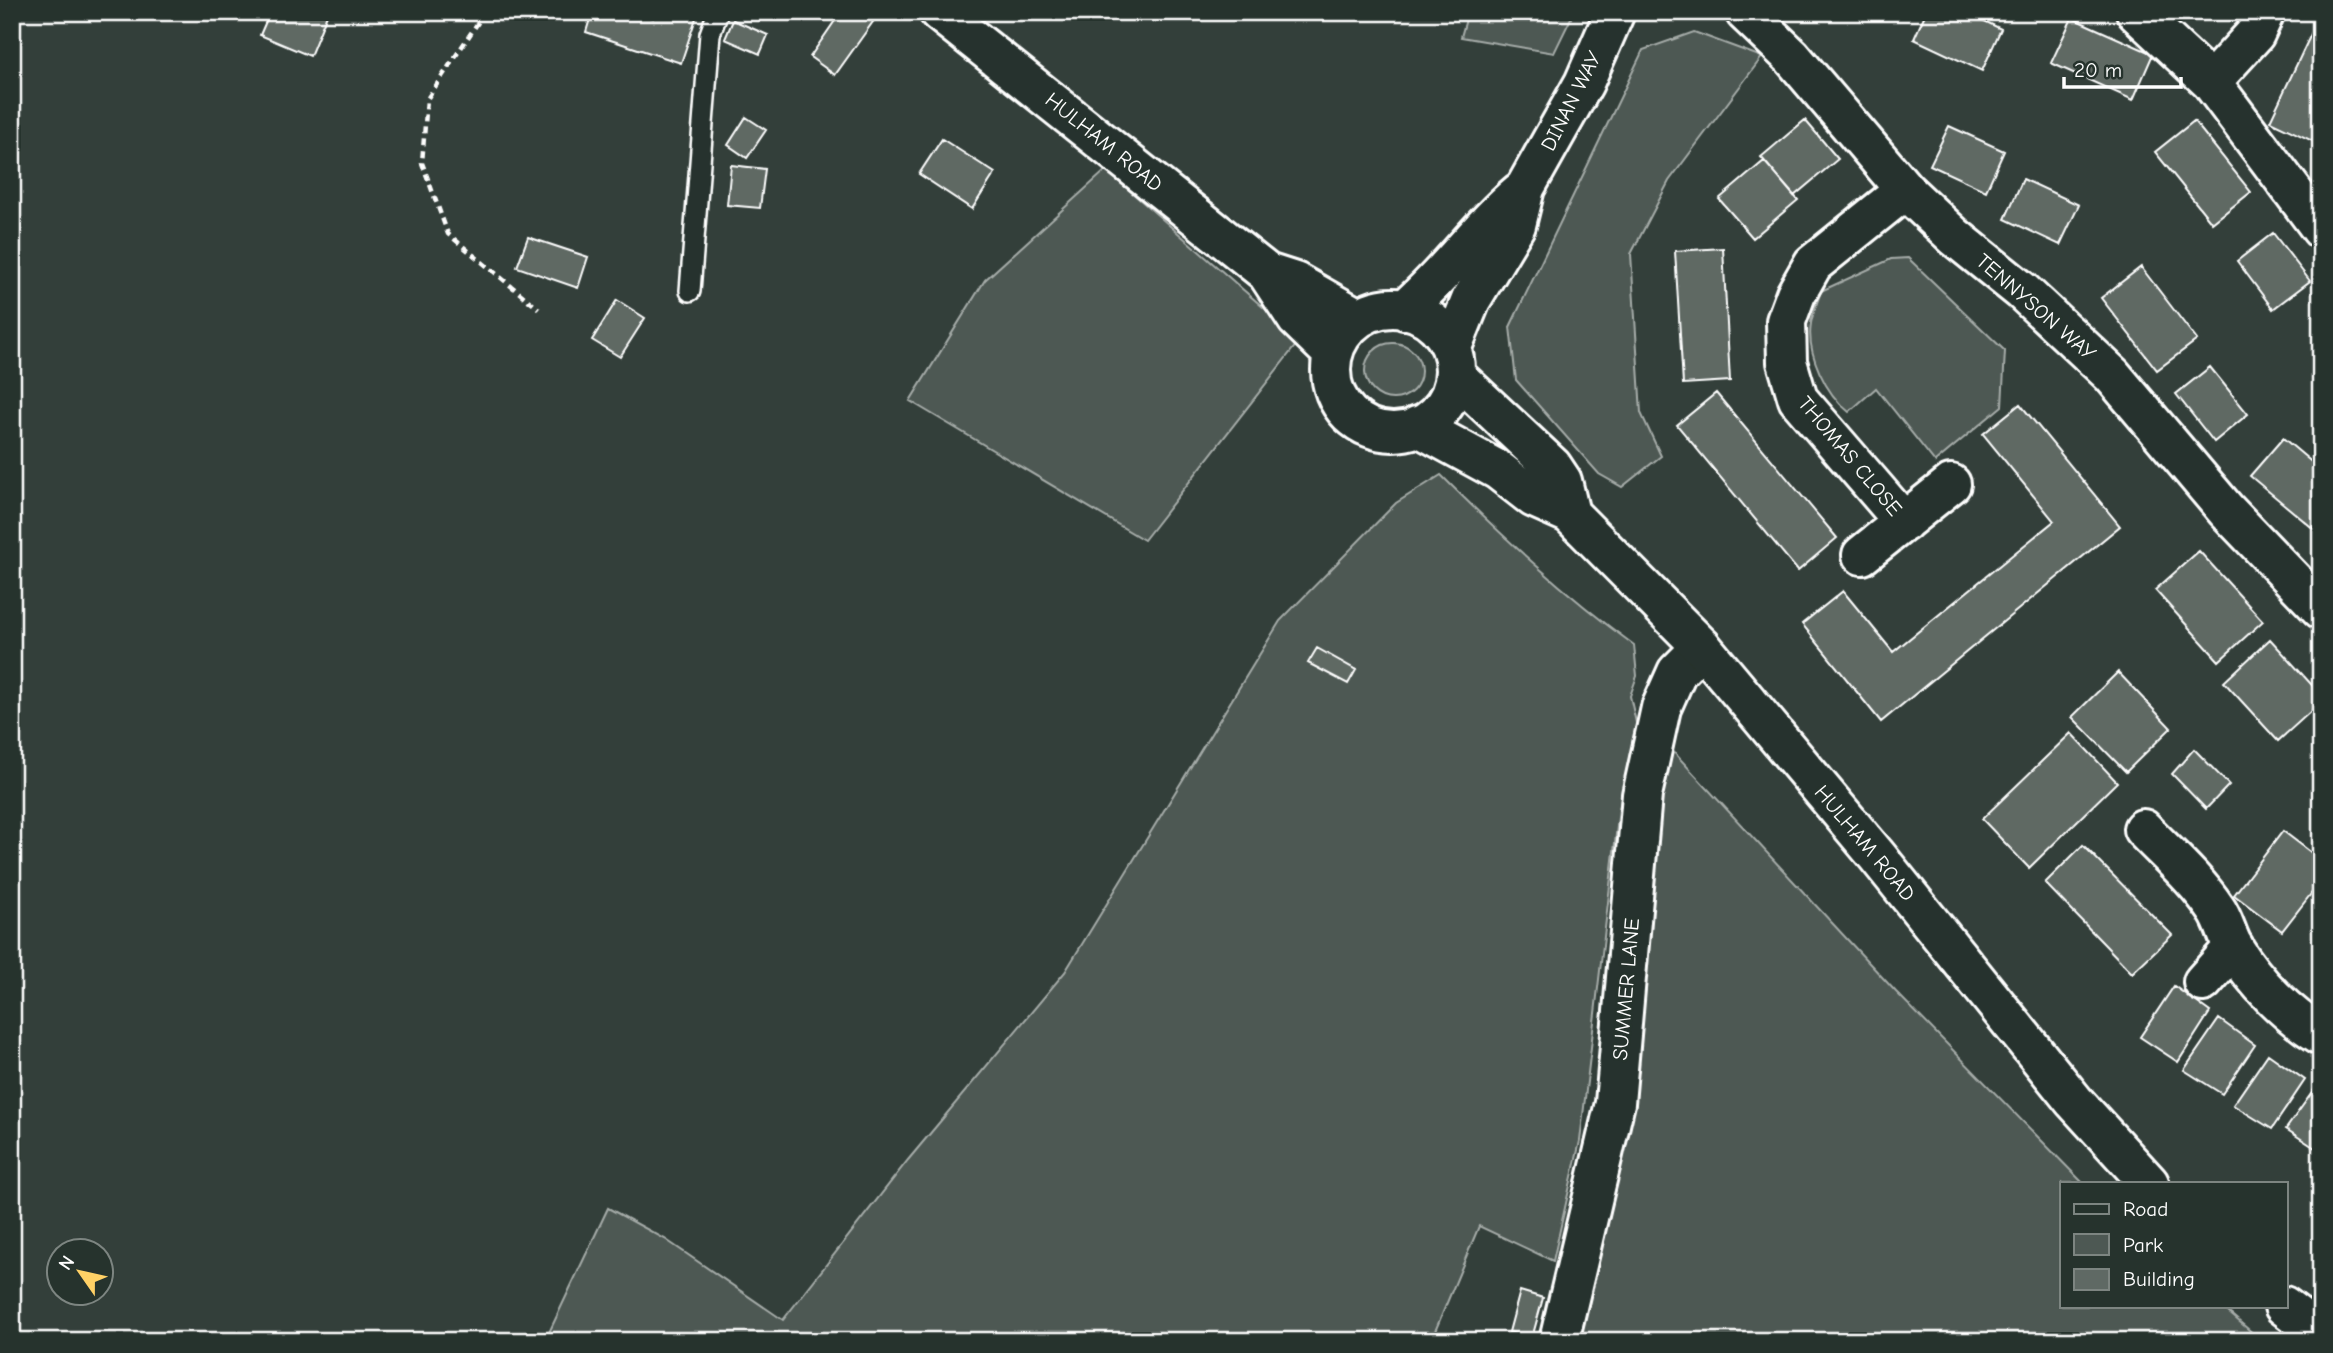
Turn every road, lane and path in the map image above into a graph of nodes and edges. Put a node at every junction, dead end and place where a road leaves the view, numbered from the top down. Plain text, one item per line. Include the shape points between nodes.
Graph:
1 (485, 12) edge
2 (718, 12) edge
3 (939, 12) edge
4 (1615, 12) edge
5 (1745, 12) edge
6 (2136, 12) edge
7 (2265, 12) edge
8 (2211, 82) junction
9 (1525, 188) junction
10 (1905, 190) junction
11 (2321, 229) edge
12 (1267, 273) junction
13 (690, 291) dead end
14 (539, 309) dead end
15 (1404, 310) junction
16 (1358, 318) junction
17 (1333, 354) junction
18 (1453, 361) junction
19 (1417, 426) junction
20 (1951, 484) dead end
21 (1570, 514) junction
22 (1904, 522) junction
23 (1862, 555) dead end
24 (2321, 609) edge
25 (1702, 648) junction
26 (2143, 830) dead end
27 (2234, 947) junction
28 (2203, 982) dead end
29 (2321, 1035) edge
30 (2148, 1182) edge
31 (2287, 1308) edge
32 (2321, 1334) edge
33 (1559, 1341) edge

1 - 14 path via 427,99 422,163 448,234
2 - 13 lane via 710,34
3 - 12 street, HULHAM ROAD
4 - 9 street, DINAN WAY via 1584,83
5 - 10 street, TENNYSON WAY via 1792,57
6 - 8 street
7 - 8 street via 2255,34
8 - 11 street
9 - 15 street, DINAN WAY via 1494,214 1461,255
9 - 18 street, DINAN WAY via 1516,225 1471,300
10 - 22 street, THOMAS CLOSE via 1813,264 1786,321 1787,362 1798,399
10 - 24 street, TENNYSON WAY via 2112,375 2225,510
12 - 16 street, HULHAM ROAD via 1295,282
12 - 17 street, HULHAM ROAD via 1297,319
15 - 16 street via 1390,307
15 - 18 street via 1415,311 1437,325
16 - 17 street
17 - 19 street via 1332,380 1341,404 1360,422 1384,431
18 - 19 street via 1449,397 1433,418
18 - 21 street via 1552,466 1562,481
19 - 21 street, HULHAM ROAD via 1498,470 1534,498
20 - 22 street, THOMAS CLOSE
21 - 25 street, HULHAM ROAD
22 - 23 street, THOMAS CLOSE
25 - 30 street, HULHAM ROAD via 2074,1101
25 - 33 street, SUMMER LANE via 1677,672 1661,708 1642,795 1615,1103
26 - 27 street via 2201,889 2218,911
27 - 28 street
27 - 29 street via 2276,1000
31 - 32 street

